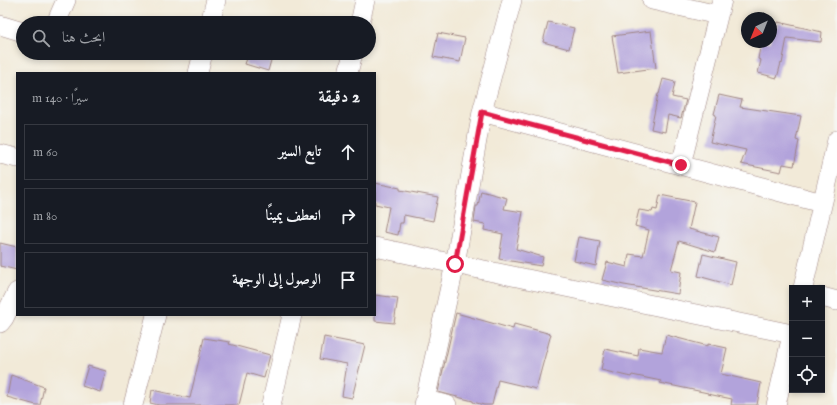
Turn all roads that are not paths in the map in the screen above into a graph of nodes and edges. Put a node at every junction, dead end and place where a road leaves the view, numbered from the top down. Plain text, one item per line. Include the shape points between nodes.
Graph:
1 (66, 0) edge
2 (216, 0) edge
3 (365, 0) edge
4 (512, 0) edge
5 (652, 0) edge
6 (720, 7) edge
7 (59, 16) edge
8 (212, 16) edge
9 (362, 16) edge
10 (0, 25) edge
11 (16, 30) edge
12 (201, 60) edge
13 (351, 60) edge
14 (198, 72) edge
15 (348, 72) edge
16 (482, 112) junction
17 (837, 140) edge
18 (0, 154) edge
19 (16, 158) edge
20 (681, 165) junction
21 (822, 203) junction
22 (376, 246) edge
23 (455, 264) junction
24 (804, 285) edge
25 (16, 294) edge
26 (825, 298) edge
27 (837, 301) edge
28 (156, 316) edge
29 (292, 316) edge
30 (0, 323) edge
31 (789, 333) edge
32 (789, 347) edge
33 (424, 403) edge
34 (133, 405) edge
35 (272, 405) edge
36 (447, 405) edge
37 (776, 405) edge

1 - 7 street
2 - 8 street
3 - 9 street
4 - 16 street
5 - 6 street
6 - 20 street
10 - 11 street
12 - 14 street
13 - 15 street
16 - 20 street
16 - 23 street
17 - 21 street
18 - 19 street
20 - 21 street
21 - 24 street
22 - 23 street
23 - 31 street
23 - 33 street
25 - 30 street
26 - 27 street
28 - 34 street
29 - 35 street
32 - 37 street
33 - 36 street

